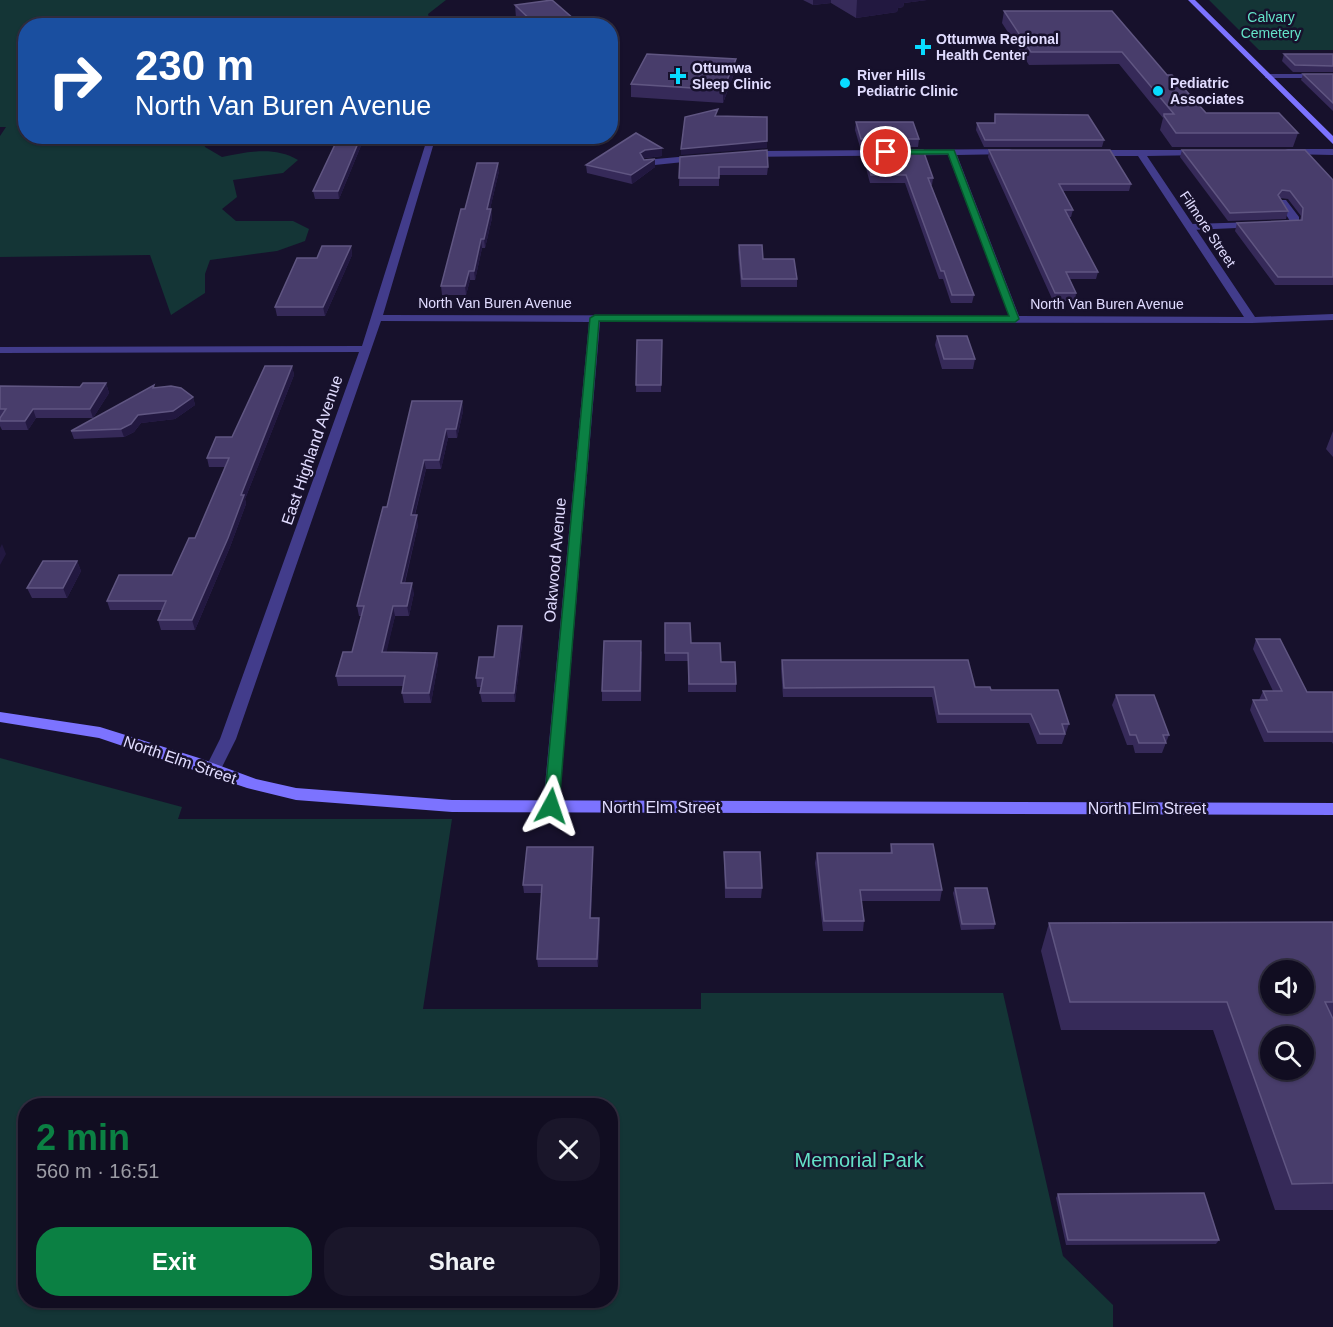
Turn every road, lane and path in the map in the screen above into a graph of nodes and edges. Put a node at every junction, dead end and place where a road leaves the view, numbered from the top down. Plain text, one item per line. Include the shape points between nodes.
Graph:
1 (1191, 0) edge
2 (1268, 76) junction
3 (1333, 76) edge
4 (1329, 134) edge
5 (1333, 141) edge
6 (430, 144) edge
7 (951, 152) junction
8 (1280, 152) edge
9 (1333, 152) edge
10 (1023, 153) edge
11 (1082, 153) edge
12 (1141, 153) junction
13 (1211, 153) edge
14 (733, 155) edge
15 (711, 157) edge
16 (645, 163) edge
17 (1283, 202) edge
18 (1191, 227) junction
19 (1333, 317) edge
20 (377, 318) junction
21 (595, 318) junction
22 (1015, 319) junction
23 (1252, 320) junction
24 (365, 349) junction
25 (0, 350) edge
26 (0, 717) edge
27 (212, 771) junction
28 (551, 806) junction
29 (1333, 809) edge

1 - 2 street
2 - 3 street
2 - 4 street
4 - 5 street
6 - 20 street, East Highland Avenue
7 - 10 street
7 - 14 street
7 - 22 street
8 - 9 street
11 - 12 street
12 - 13 street
12 - 18 street, Filmore Street
15 - 16 street
17 - 18 street via 1296,224
18 - 23 street, Filmore Street
19 - 23 street, North Van Buren Avenue
20 - 21 street, North Van Buren Avenue
20 - 24 street, East Highland Avenue
21 - 22 street, North Van Buren Avenue
21 - 28 street, Oakwood Avenue
22 - 23 street, North Van Buren Avenue
24 - 25 street
24 - 27 street, East Highland Avenue via 228,739
26 - 27 street, North Elm Street via 100,733
27 - 28 street, North Elm Street via 296,794 452,806
28 - 29 street, North Elm Street

